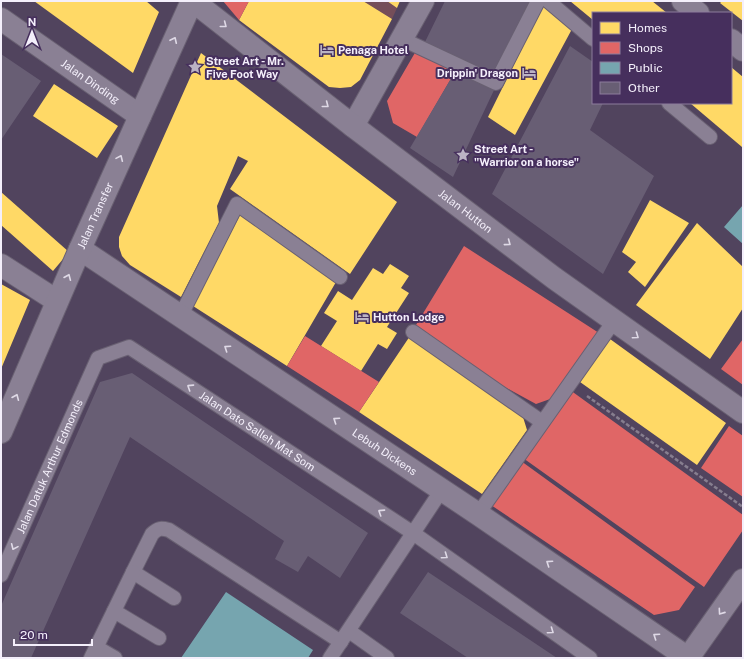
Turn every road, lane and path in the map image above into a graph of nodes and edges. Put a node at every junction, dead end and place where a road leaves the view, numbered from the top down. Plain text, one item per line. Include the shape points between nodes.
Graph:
1 (193, 1) edge
2 (423, 1) edge
3 (538, 1) edge
4 (548, 1) edge
5 (683, 1) edge
6 (697, 12) edge
7 (1, 19) edge
8 (592, 38) edge
9 (402, 39) junction
10 (732, 41) edge
11 (743, 50) edge
12 (670, 104) edge
13 (140, 116) junction
14 (353, 126) junction
15 (710, 137) dead end
16 (80, 249) junction
17 (1, 265) edge
18 (340, 277) dead end
19 (57, 301) junction
20 (180, 317) junction
21 (614, 321) junction
22 (413, 332) dead end
23 (98, 358) joint
24 (570, 384) junction
25 (743, 412) edge
26 (542, 422) junction
27 (1, 432) edge
28 (441, 491) junction
29 (743, 507) edge
30 (478, 514) junction
31 (413, 533) junction
32 (133, 572) junction
33 (1, 575) edge
34 (743, 580) edge
35 (174, 598) dead end
36 (114, 611) junction
37 (345, 637) junction
38 (159, 638) dead end
39 (93, 652) edge
40 (115, 658) edge
41 (330, 658) edge
42 (387, 658) edge
43 (590, 658) edge
44 (688, 658) edge

13 -> 1 street, Jalan Transfer
1 -> 14 street, Jalan Hutton
2 - 9 street
3 - 9 lane via 496,83
4 - 8 lane
5 - 6 street
7 - 13 street, Jalan Dinding
9 - 14 street
10 - 11 street
12 - 15 lane
16 -> 13 street, Jalan Transfer
14 -> 21 street, Jalan Hutton
19 -> 16 street, Jalan Transfer
16 - 20 street, Lebuh Dickens
17 - 19 street
18 - 20 lane via 237,204
27 -> 19 street, Jalan Transfer
28 -> 20 street, Lebuh Dickens
21 - 24 lane
21 -> 25 street, Jalan Hutton
22 - 26 lane
31 -> 23 lane, Jalan Dato Salleh Mat Som via 129,347
23 -> 33 lane, Jalan Datuk Arthur Edmonds
24 - 26 lane
24 - 29 path
26 - 30 lane
28 - 30 street, Lebuh Dickens
28 - 31 lane
44 -> 30 street, Lebuh Dickens
31 - 37 lane
31 -> 43 lane
32 - 35 lane
32 - 36 lane
32 - 37 lane via 152,534 156,529 163,528
34 -> 44 street
36 - 38 lane
36 - 39 lane
37 - 41 lane
37 - 42 lane
39 - 40 lane

